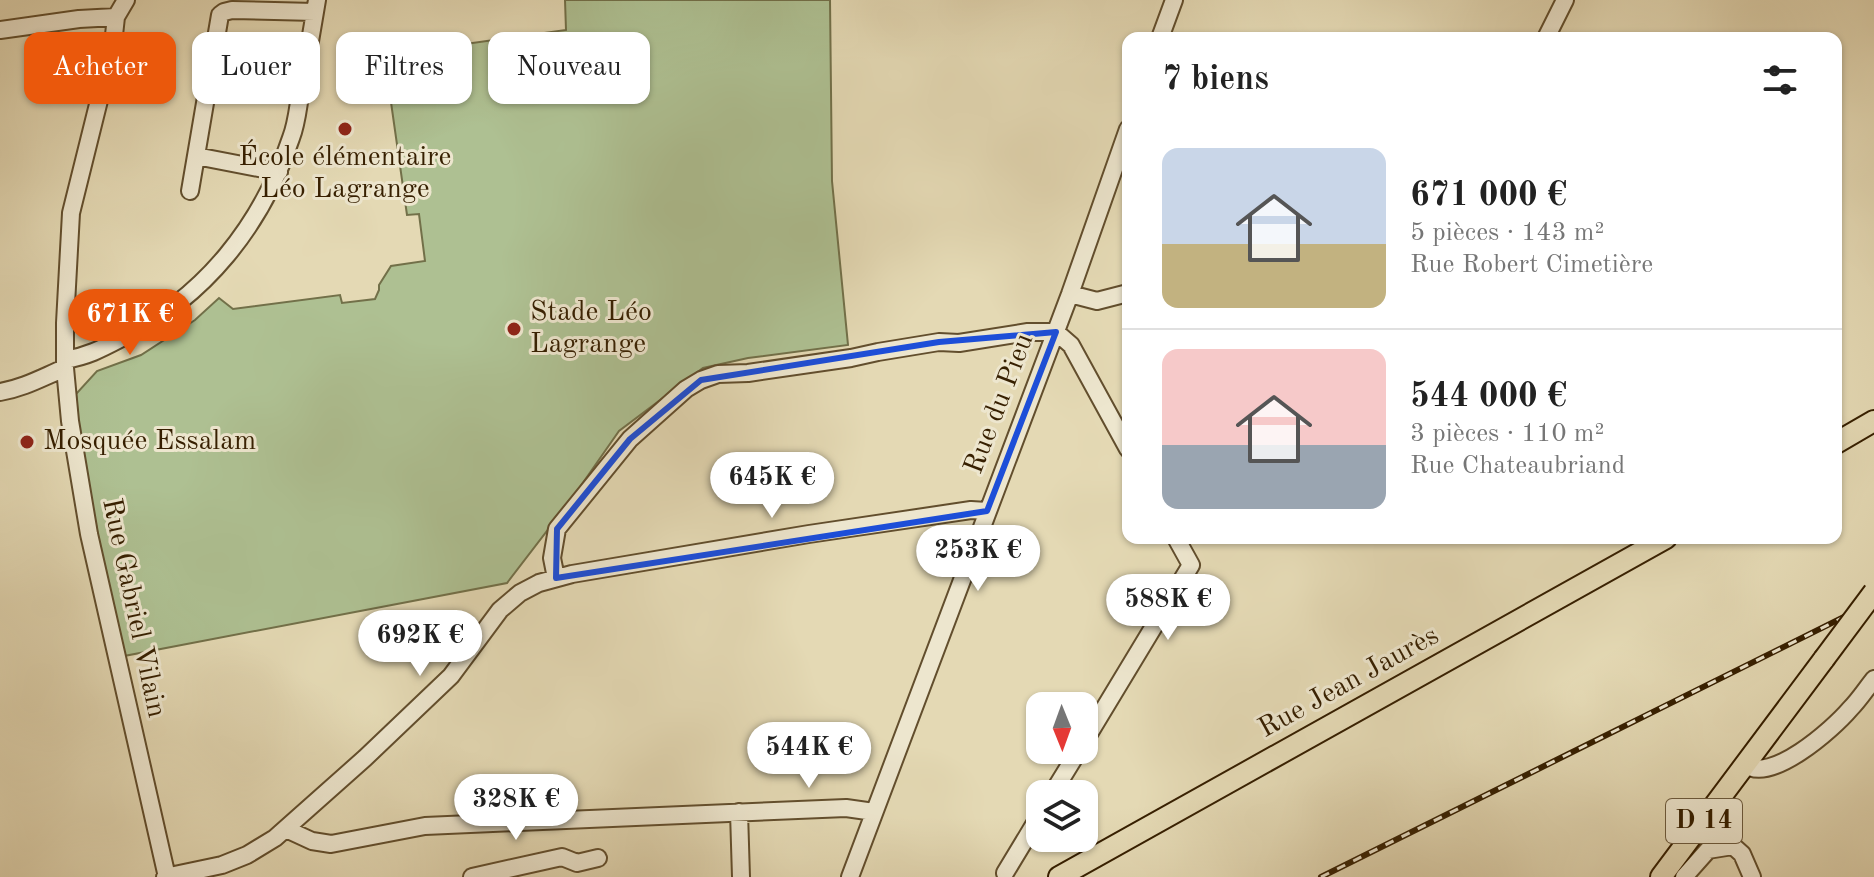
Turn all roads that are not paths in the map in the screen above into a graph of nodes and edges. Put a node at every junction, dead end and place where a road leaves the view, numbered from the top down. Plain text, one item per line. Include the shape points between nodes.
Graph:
1 (126, 0) edge
2 (1174, 0) edge
3 (1565, 0) edge
4 (316, 6) edge
5 (116, 17) junction
6 (0, 30) edge
7 (217, 32) edge
8 (312, 32) edge
9 (1162, 32) edge
10 (1549, 32) edge
11 (205, 104) edge
12 (299, 104) edge
13 (1122, 146) edge
14 (196, 156) junction
15 (279, 172) junction
16 (190, 191) dead end
17 (1070, 294) junction
18 (1122, 295) edge
19 (1056, 332) junction
20 (65, 364) junction
21 (0, 392) edge
22 (1874, 421) edge
23 (1122, 438) edge
24 (1842, 440) edge
25 (987, 511) junction
26 (1179, 544) edge
27 (1655, 544) edge
28 (556, 578) junction
29 (1874, 592) edge
30 (1874, 679) edge
31 (1098, 719) edge
32 (1745, 764) junction
33 (739, 812) junction
34 (874, 812) junction
35 (286, 829) junction
36 (1026, 839) edge
37 (598, 858) dead end
38 (1005, 876) edge
39 (166, 877) edge
40 (472, 877) edge
41 (741, 877) edge
42 (850, 877) edge
43 (1059, 877) edge
44 (1661, 877) edge
45 (1684, 877) edge
46 (1752, 877) edge

1 - 5 street
2 - 9 street
3 - 10 street
4 - 7 street via 224,12
4 - 8 street
5 - 6 street
5 - 20 street, Rue Gabriel Vilain via 71,213
11 - 14 street
12 - 15 street
13 - 17 street, Rue du Pieu
14 - 15 street
14 - 16 street
15 - 20 street via 243,235 200,284 143,328
17 - 18 street via 1097,301
17 - 19 street, Rue du Pieu
19 - 23 street via 1071,345
19 - 25 street, Rue du Pieu
19 - 28 street via 931,343 701,380 630,439 557,529 552,558
20 - 21 street via 39,381
20 - 39 street, Rue Gabriel Vilain via 89,534
22 - 24 main road
25 - 28 street via 809,534
25 - 34 street, Rue du Pieu
26 - 31 street via 1191,565
27 - 43 main road, Rue Jean Jaurès
28 - 35 street via 520,593 500,610 451,676
29 - 32 main road, D 14, bridge
30 - 32 street via 1815,742 1770,768
32 - 44 main road, D 14
33 - 34 street
33 - 35 street via 425,826 331,844
33 - 41 street
34 - 42 street, Rue du Pieu
35 - 39 street via 222,865
36 - 38 street
37 - 40 street via 577,863 562,857
45 - 46 street via 1708,850 1733,846

